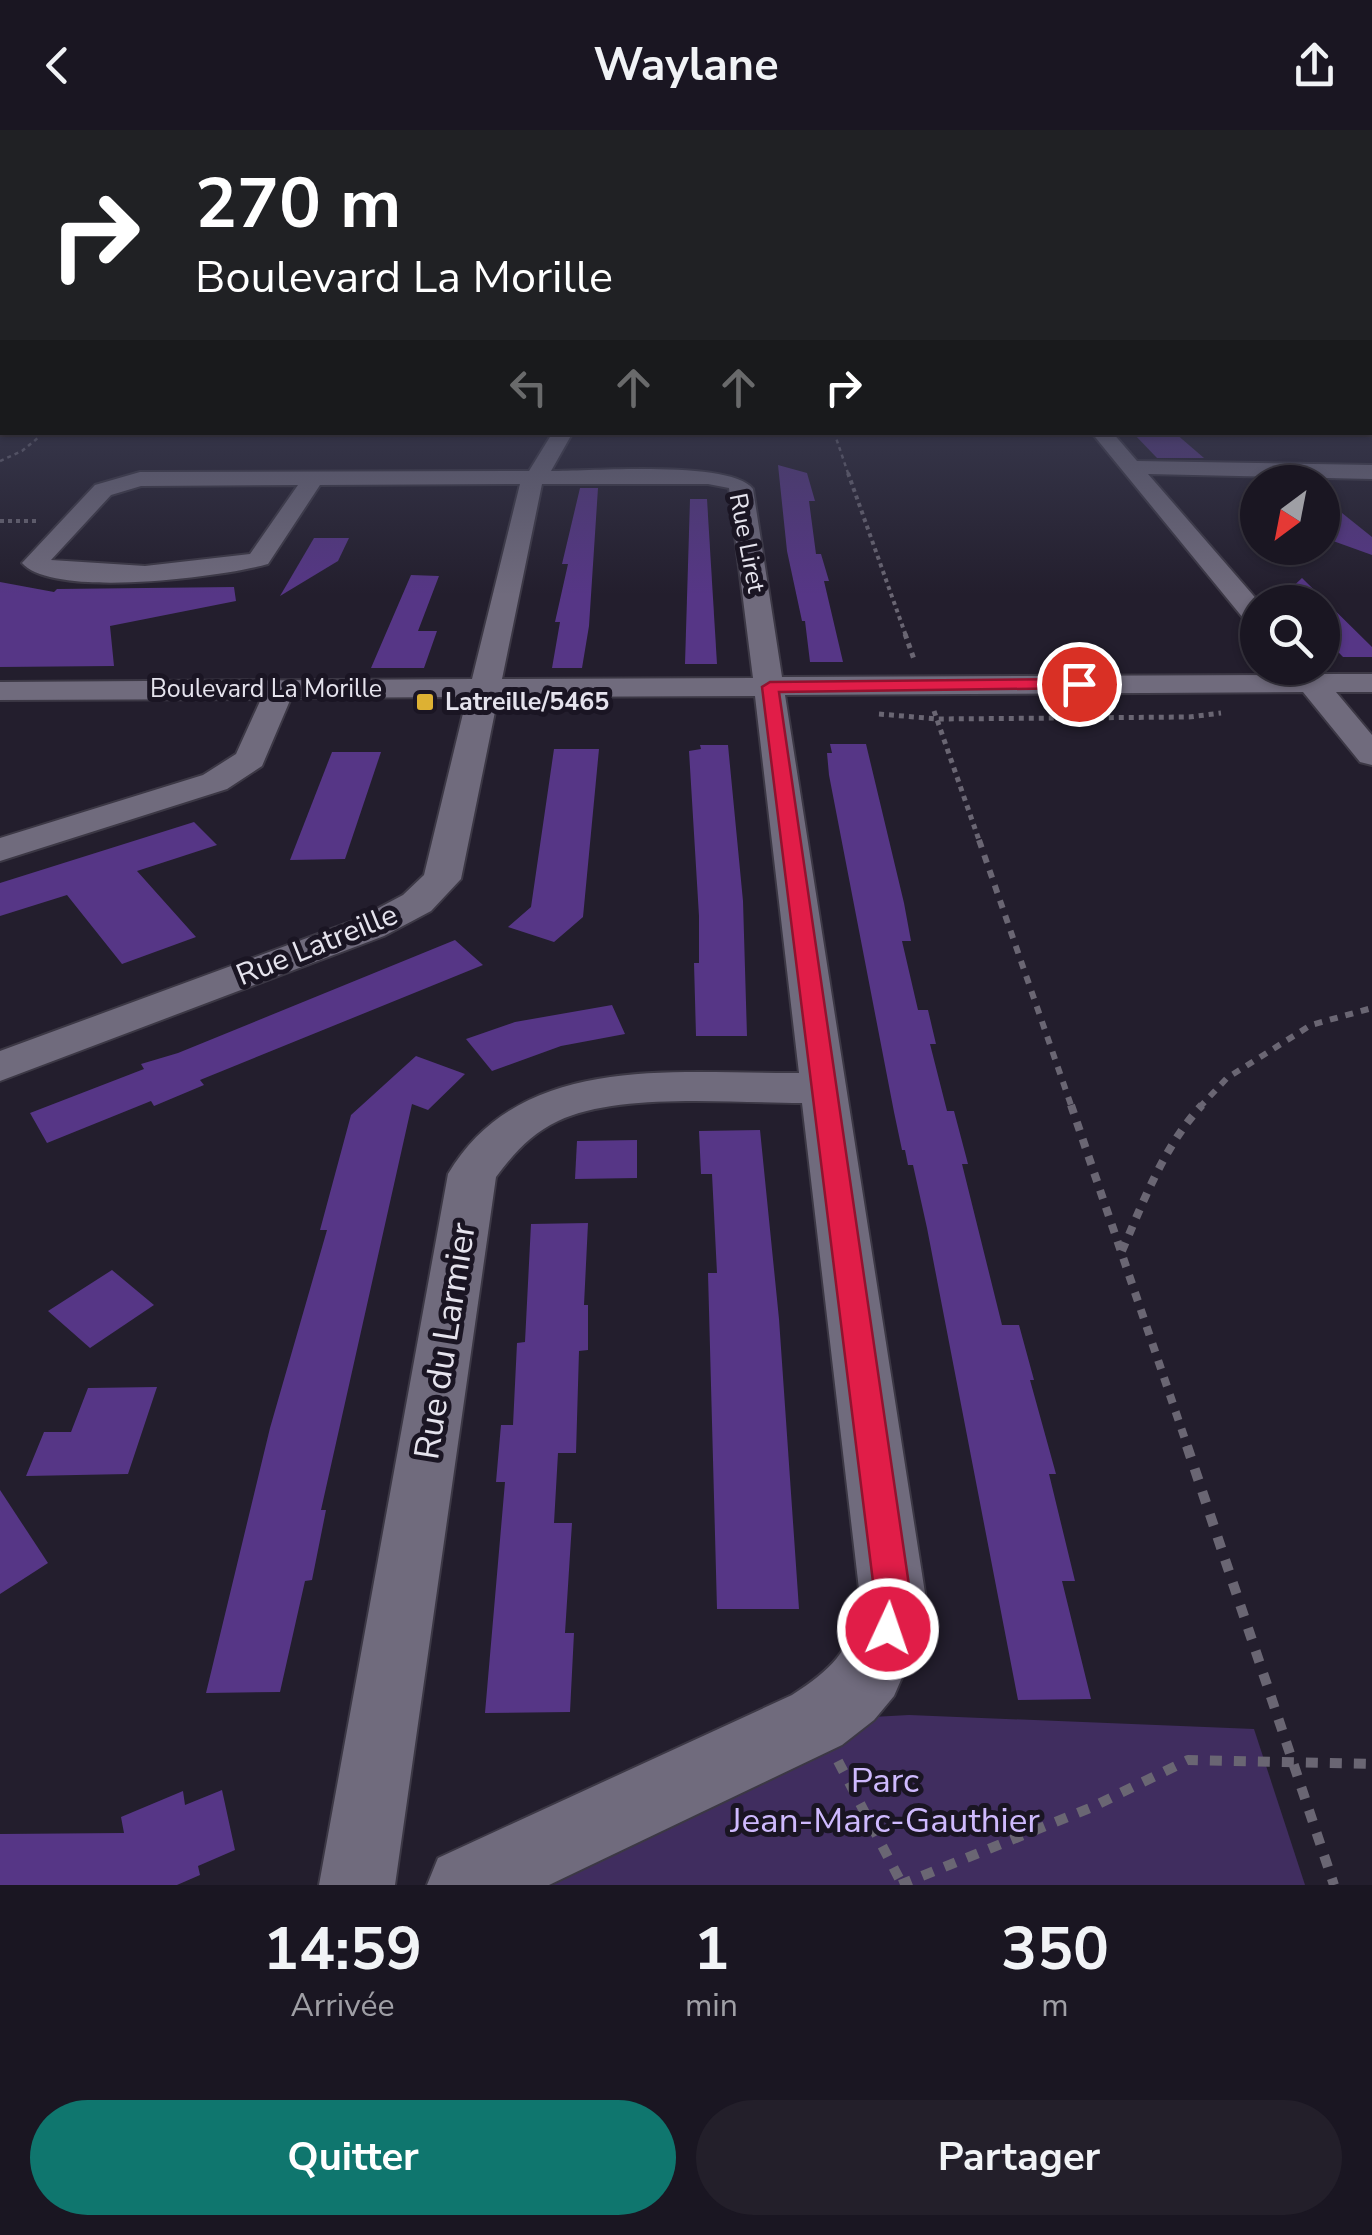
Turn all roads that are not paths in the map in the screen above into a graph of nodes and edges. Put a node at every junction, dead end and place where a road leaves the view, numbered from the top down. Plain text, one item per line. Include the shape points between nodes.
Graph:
1 (562, 435) edge
2 (1104, 435) edge
3 (1347, 472) junction
4 (1372, 472) edge
5 (1135, 474) junction
6 (533, 478) junction
7 (313, 479) junction
8 (1372, 496) edge
9 (1240, 597) edge
10 (1240, 677) edge
11 (1340, 679) edge
12 (1372, 682) edge
13 (1313, 685) edge
14 (770, 687) junction
15 (485, 688) junction
16 (280, 689) junction
17 (0, 690) edge
18 (1372, 756) edge
19 (0, 850) edge
20 (0, 1067) edge
21 (822, 1088) junction
22 (357, 1885) edge
23 (464, 1885) edge

1 - 6 street
2 - 5 street
3 - 4 street
3 - 5 street
3 - 8 street
5 - 9 street
6 - 7 street
6 - 14 street, Rue Liret via 708,477 737,483
6 - 15 street, Rue Latreille
7 - 7 street via 140,480 112,486 35,563 68,572 213,572 245,565 259,559
10 - 14 street, Boulevard La Morille
11 - 12 street, Boulevard La Morille
13 - 18 street
14 - 15 street, Boulevard La Morille
14 - 21 street
15 - 16 street, Boulevard La Morille
15 - 20 street, Rue Latreille via 449,858 442,880 417,903 370,928
16 - 17 street, Boulevard La Morille
16 - 19 street via 250,758 215,782
21 - 22 street, Rue du Larmier via 603,1090 562,1099 490,1146 472,1174
21 - 23 street via 894,1606 882,1652 855,1695 816,1720

